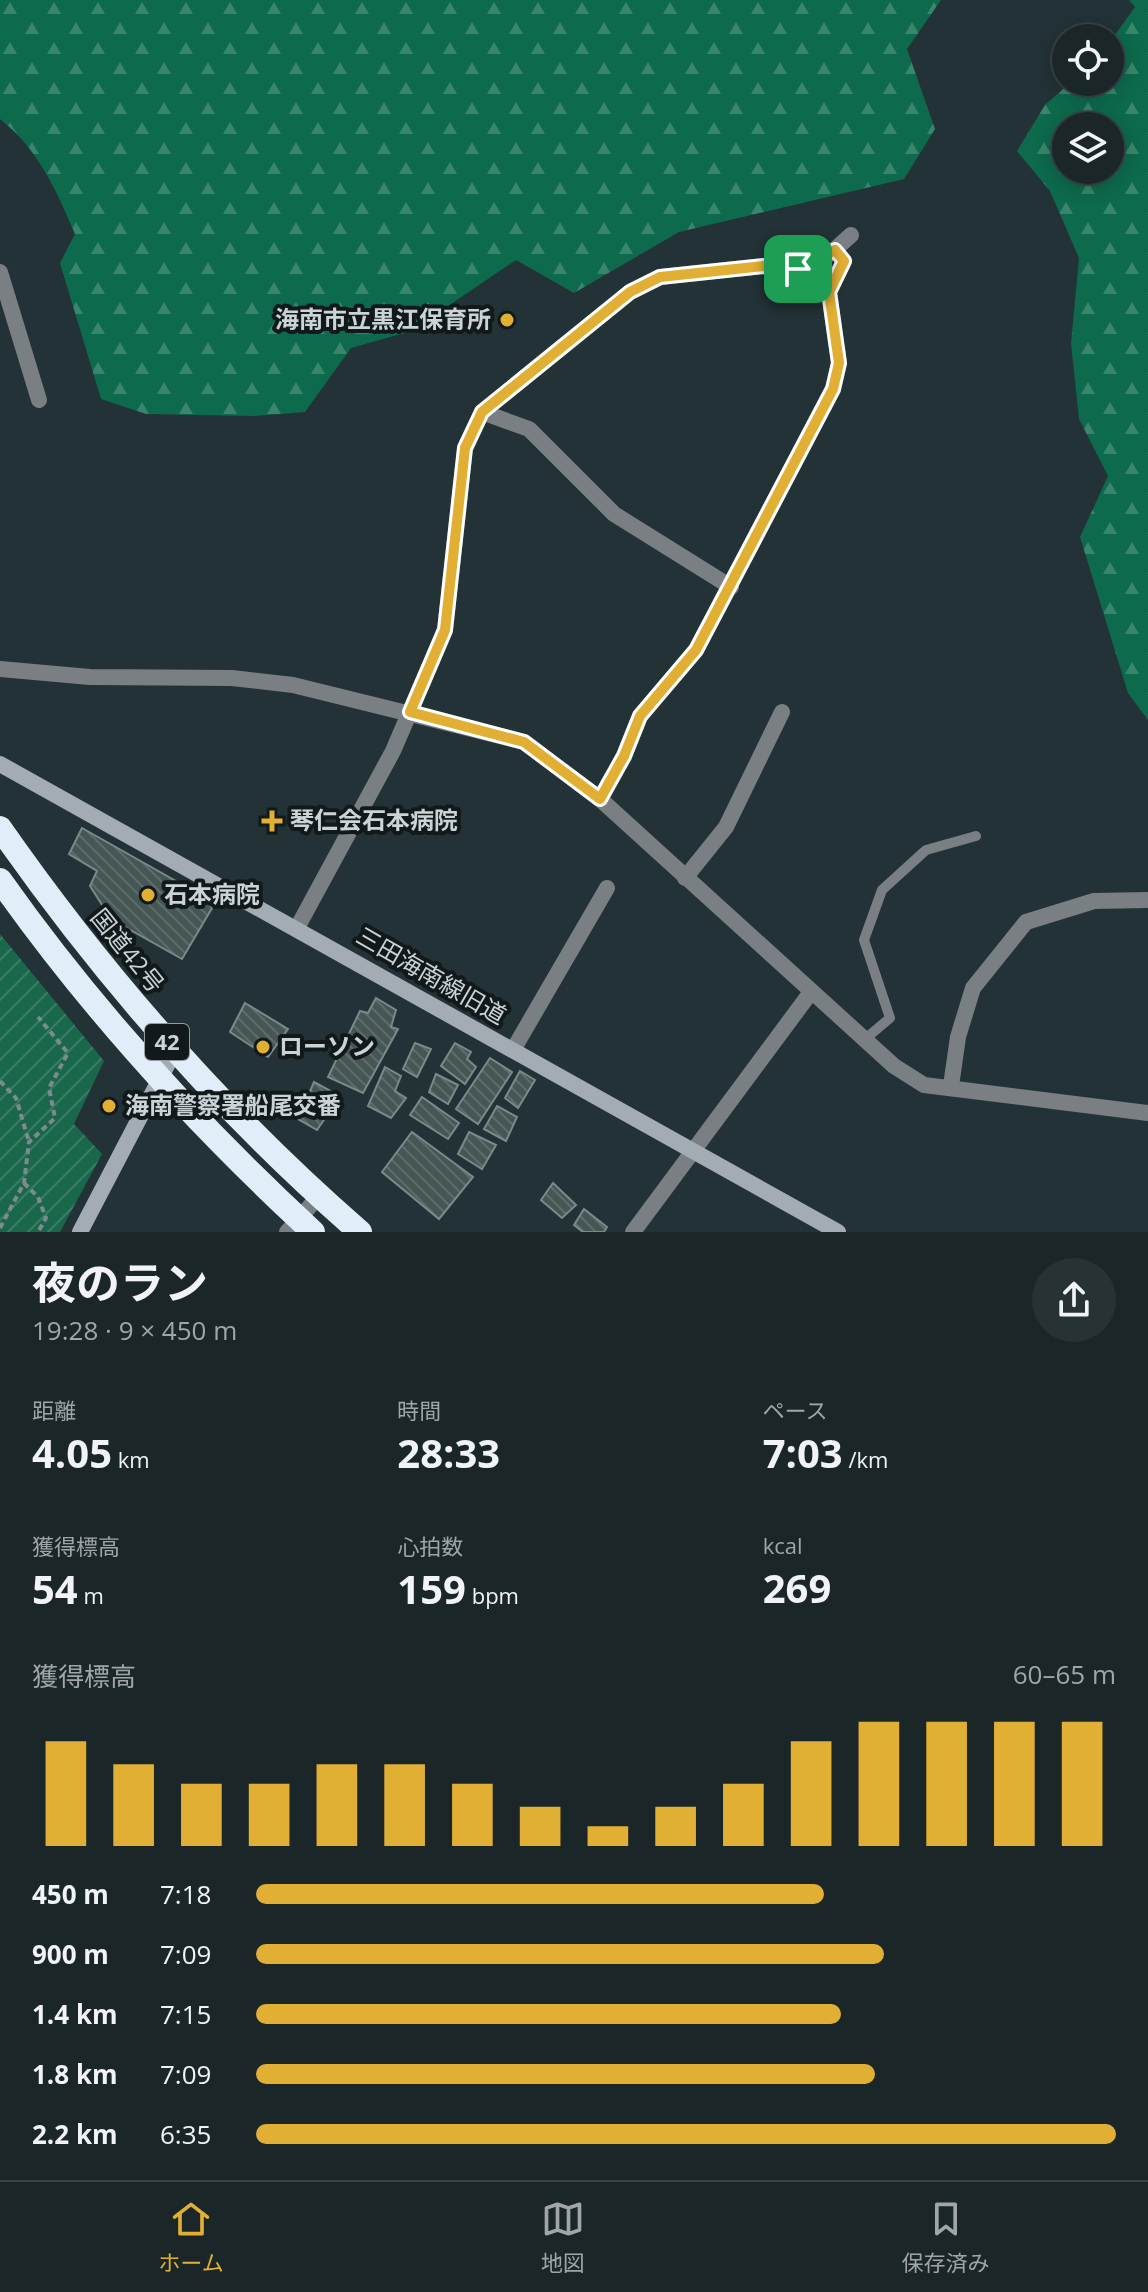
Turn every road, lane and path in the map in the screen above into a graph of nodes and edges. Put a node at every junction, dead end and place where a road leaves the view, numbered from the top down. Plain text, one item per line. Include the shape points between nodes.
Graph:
1 (851, 235) dead end
2 (835, 250) junction
3 (0, 272) edge
4 (39, 400) dead end
5 (482, 412) junction
6 (731, 587) junction
7 (0, 669) edge
8 (410, 712) junction
9 (782, 712) dead end
10 (0, 764) edge
11 (600, 799) junction
12 (0, 828) edge
13 (976, 836) dead end
14 (685, 878) junction
15 (0, 880) edge
16 (607, 888) dead end
17 (1148, 900) edge
18 (297, 928) junction
19 (811, 992) junction
20 (38, 1017) dead end
21 (864, 1040) junction
22 (175, 1050) junction
23 (513, 1050) junction
24 (159, 1080) junction
25 (0, 1081) edge
26 (951, 1086) junction
27 (1148, 1113) edge
28 (29, 1142) junction
29 (693, 1151) junction
30 (24, 1183) junction
31 (319, 1196) junction
32 (299, 1227) edge
33 (0, 1228) edge
34 (38, 1232) edge
35 (80, 1232) edge
36 (360, 1232) edge
37 (633, 1232) edge
38 (838, 1232) edge

1 - 2 street
2 - 5 street via 798,269 764,266 660,277 630,292
2 - 6 street via 844,261 829,292 839,363 833,389
3 - 4 street
5 - 6 street via 529,429 614,514
5 - 8 street via 465,448 445,630
6 - 11 street via 696,650 640,716
7 - 8 street via 90,677 232,678 293,685
8 - 11 street via 524,742
8 - 18 street
9 - 14 street via 726,827
10 - 18 street, 三田海南線旧道
11 - 14 street
12 - 22 highway, 国道42号 / 42 via 84,944
13 - 21 lane via 926,850 882,890 864,940 890,1018
14 - 19 street
15 - 24 highway, 42
16 - 23 street
17 - 26 street via 1094,901 1026,922 973,988
18 - 23 street, 三田海南線旧道
19 - 21 street
19 - 29 street
20 - 28 path via 68,1053 49,1088 55,1118
21 - 26 street via 924,1085
22 - 24 street
22 - 31 highway, 国道42号 / 42
23 - 29 street, 三田海南線旧道
24 - 32 highway, 42
24 - 35 street
25 - 28 path via 16,1098
26 - 27 street
28 - 30 path
29 - 37 street
29 - 38 street, 三田海南線旧道
30 - 33 path
30 - 34 path via 38,1197 46,1218
31 - 32 street
31 - 36 highway, 国道42号 / 42

